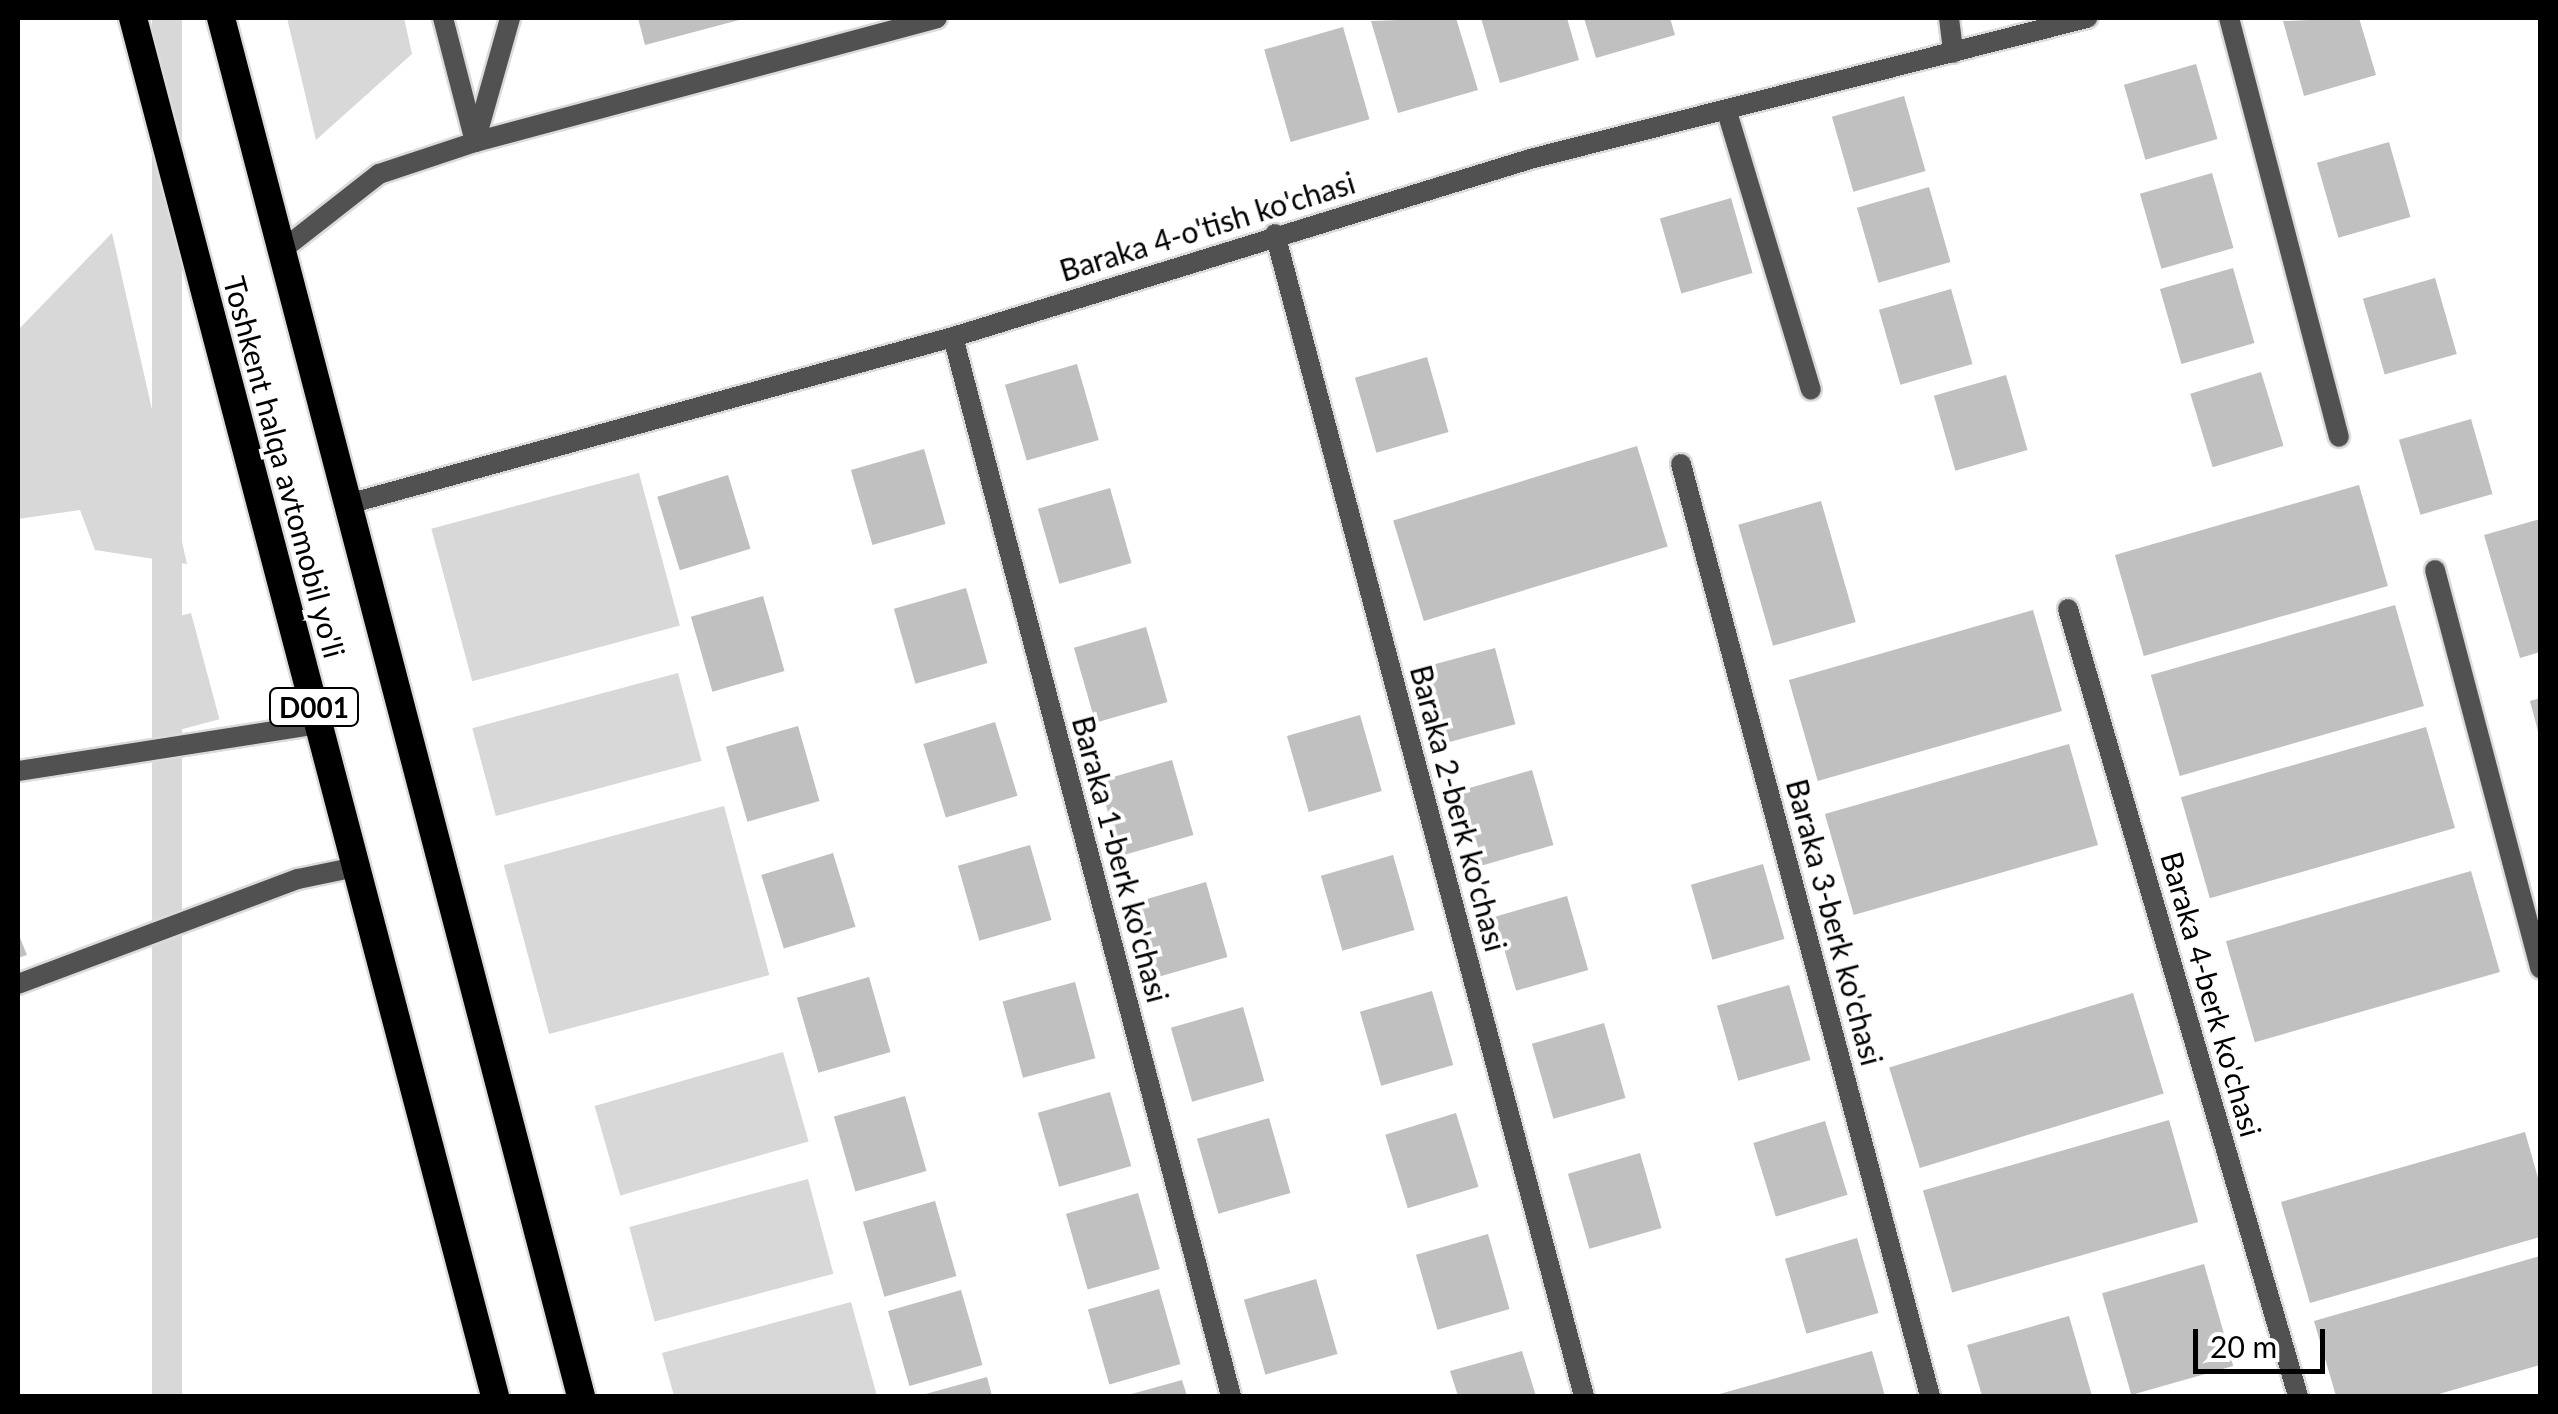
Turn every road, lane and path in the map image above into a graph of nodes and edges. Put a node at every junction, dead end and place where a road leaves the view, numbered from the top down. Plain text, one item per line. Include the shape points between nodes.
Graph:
1 (134, 18) edge
2 (221, 18) edge
3 (443, 18) edge
4 (510, 18) edge
5 (937, 18) edge
6 (1950, 18) edge
7 (2087, 18) edge
8 (2229, 18) edge
9 (1953, 53) junction
10 (1726, 112) junction
11 (475, 142) junction
12 (1275, 234) junction
13 (282, 250) junction
14 (953, 338) junction
15 (1811, 390) dead end
16 (2339, 437) dead end
17 (1681, 464) dead end
18 (348, 504) junction
19 (2435, 570) dead end
20 (2068, 608) dead end
21 (318, 724) junction
22 (18, 771) edge
23 (356, 867) junction
24 (2540, 968) edge
25 (18, 984) edge
26 (495, 1396) edge
27 (582, 1396) edge
28 (1232, 1396) edge
29 (1584, 1396) edge
30 (1930, 1396) edge
31 (2298, 1396) edge

1 - 21 highway, Toshkent halqa avtomobil yo'li / D001
2 - 13 highway, Toshkent halqa avtomobil yo'li / D001
3 - 11 street
4 - 11 street
5 - 11 street
6 - 9 street
7 - 9 street, Baraka 4-o'tish ko'chasi
8 - 16 street
9 - 10 street, Baraka 4-o'tish ko'chasi
10 - 12 street, Baraka 4-o'tish ko'chasi
10 - 15 street
11 - 13 street via 379,174
12 - 14 street, Baraka 4-o'tish ko'chasi
12 - 29 street, Baraka 2-berk ko'chasi
13 - 18 highway, Toshkent halqa avtomobil yo'li / D001
14 - 18 street, Baraka 4-o'tish ko'chasi
14 - 28 street, Baraka 1-berk ko'chasi
17 - 30 street, Baraka 3-berk ko'chasi
18 - 27 highway, Toshkent halqa avtomobil yo'li / D001
19 - 24 street
20 - 31 street, Baraka 4-berk ko'chasi
21 - 22 street
21 - 23 highway, Toshkent halqa avtomobil yo'li / D001
23 - 25 street via 298,880
23 - 26 highway, Toshkent halqa avtomobil yo'li / D001

